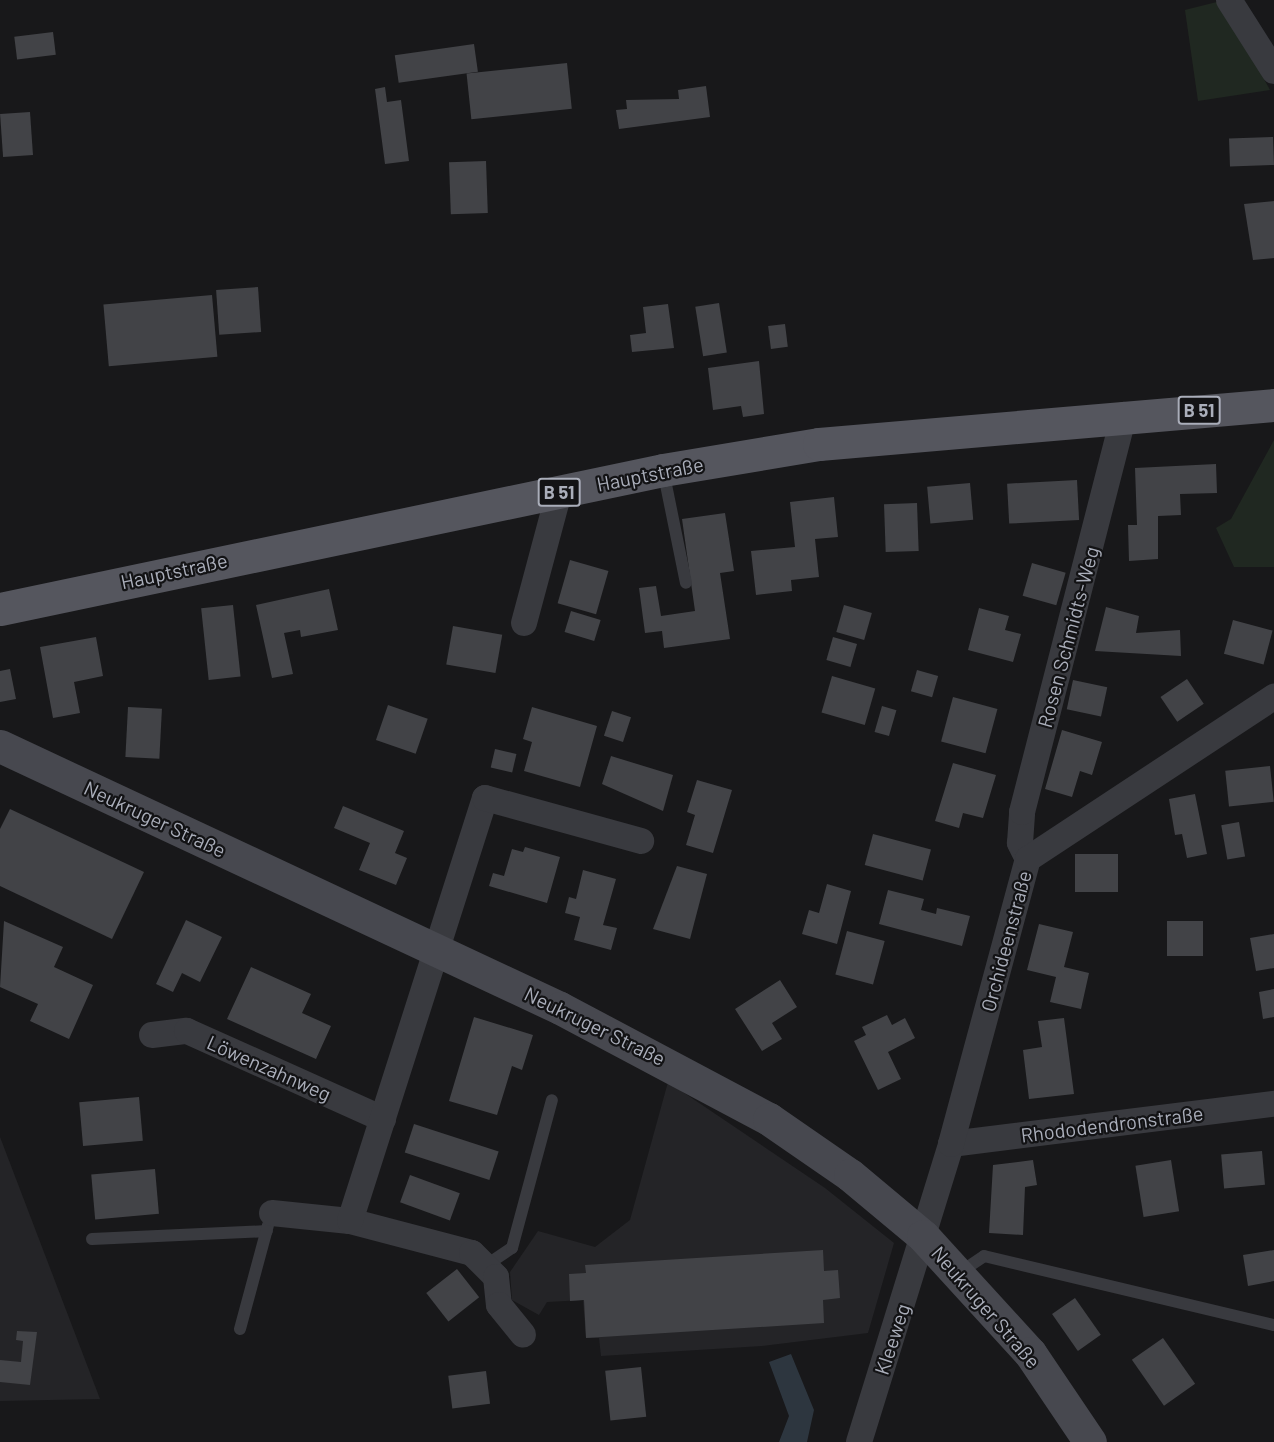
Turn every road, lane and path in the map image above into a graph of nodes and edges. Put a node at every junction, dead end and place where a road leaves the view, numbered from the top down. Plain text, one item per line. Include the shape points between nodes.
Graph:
1 (1229, 0) edge
2 (1274, 71) edge
3 (1274, 405) edge
4 (1124, 415) junction
5 (663, 471) junction
6 (559, 492) junction
7 (686, 583) dead end
8 (0, 609) edge
9 (524, 623) dead end
10 (1274, 697) edge
11 (0, 746) edge
12 (641, 841) dead end
13 (1028, 859) junction
14 (440, 951) junction
15 (152, 1035) dead end
16 (552, 1100) dead end
17 (1274, 1104) edge
18 (383, 1119) junction
19 (951, 1144) junction
20 (350, 1221) junction
21 (269, 1222) junction
22 (923, 1236) junction
23 (92, 1239) dead end
24 (488, 1264) junction
25 (958, 1274) junction
26 (1274, 1325) edge
27 (240, 1329) dead end
28 (523, 1335) dead end
29 (859, 1442) edge
30 (1090, 1442) edge

1 - 2 street
3 - 4 main road, Hauptstraße / B 51
4 - 5 main road, Hauptstraße / B 51 via 819,444
4 - 13 street, Rosen Schmidts-Weg via 1022,812 1020,843
5 - 6 main road, Hauptstraße / B 51
5 - 7 lane
6 - 8 main road, Hauptstraße / B 51
6 - 9 street
10 - 13 street, Orchideenstraße
11 - 14 street, Neukruger Straße
12 - 14 street via 485,798
13 - 19 street, Orchideenstraße
14 - 18 street
14 - 22 street, Neukruger Straße via 665,1059 769,1119 850,1175
15 - 18 street, Löwenzahnweg via 187,1031
16 - 24 lane via 512,1248
17 - 19 street, Rhododendronstraße
18 - 20 street
19 - 22 street, Orchideenstraße
20 - 21 street
20 - 24 street via 472,1253
21 - 23 lane
21 - 27 lane
22 - 25 street, Neukruger Straße
22 - 29 street, Kleeweg
24 - 28 street via 496,1277 499,1305
25 - 26 lane via 984,1256
25 - 30 street, Neukruger Straße via 1030,1353

